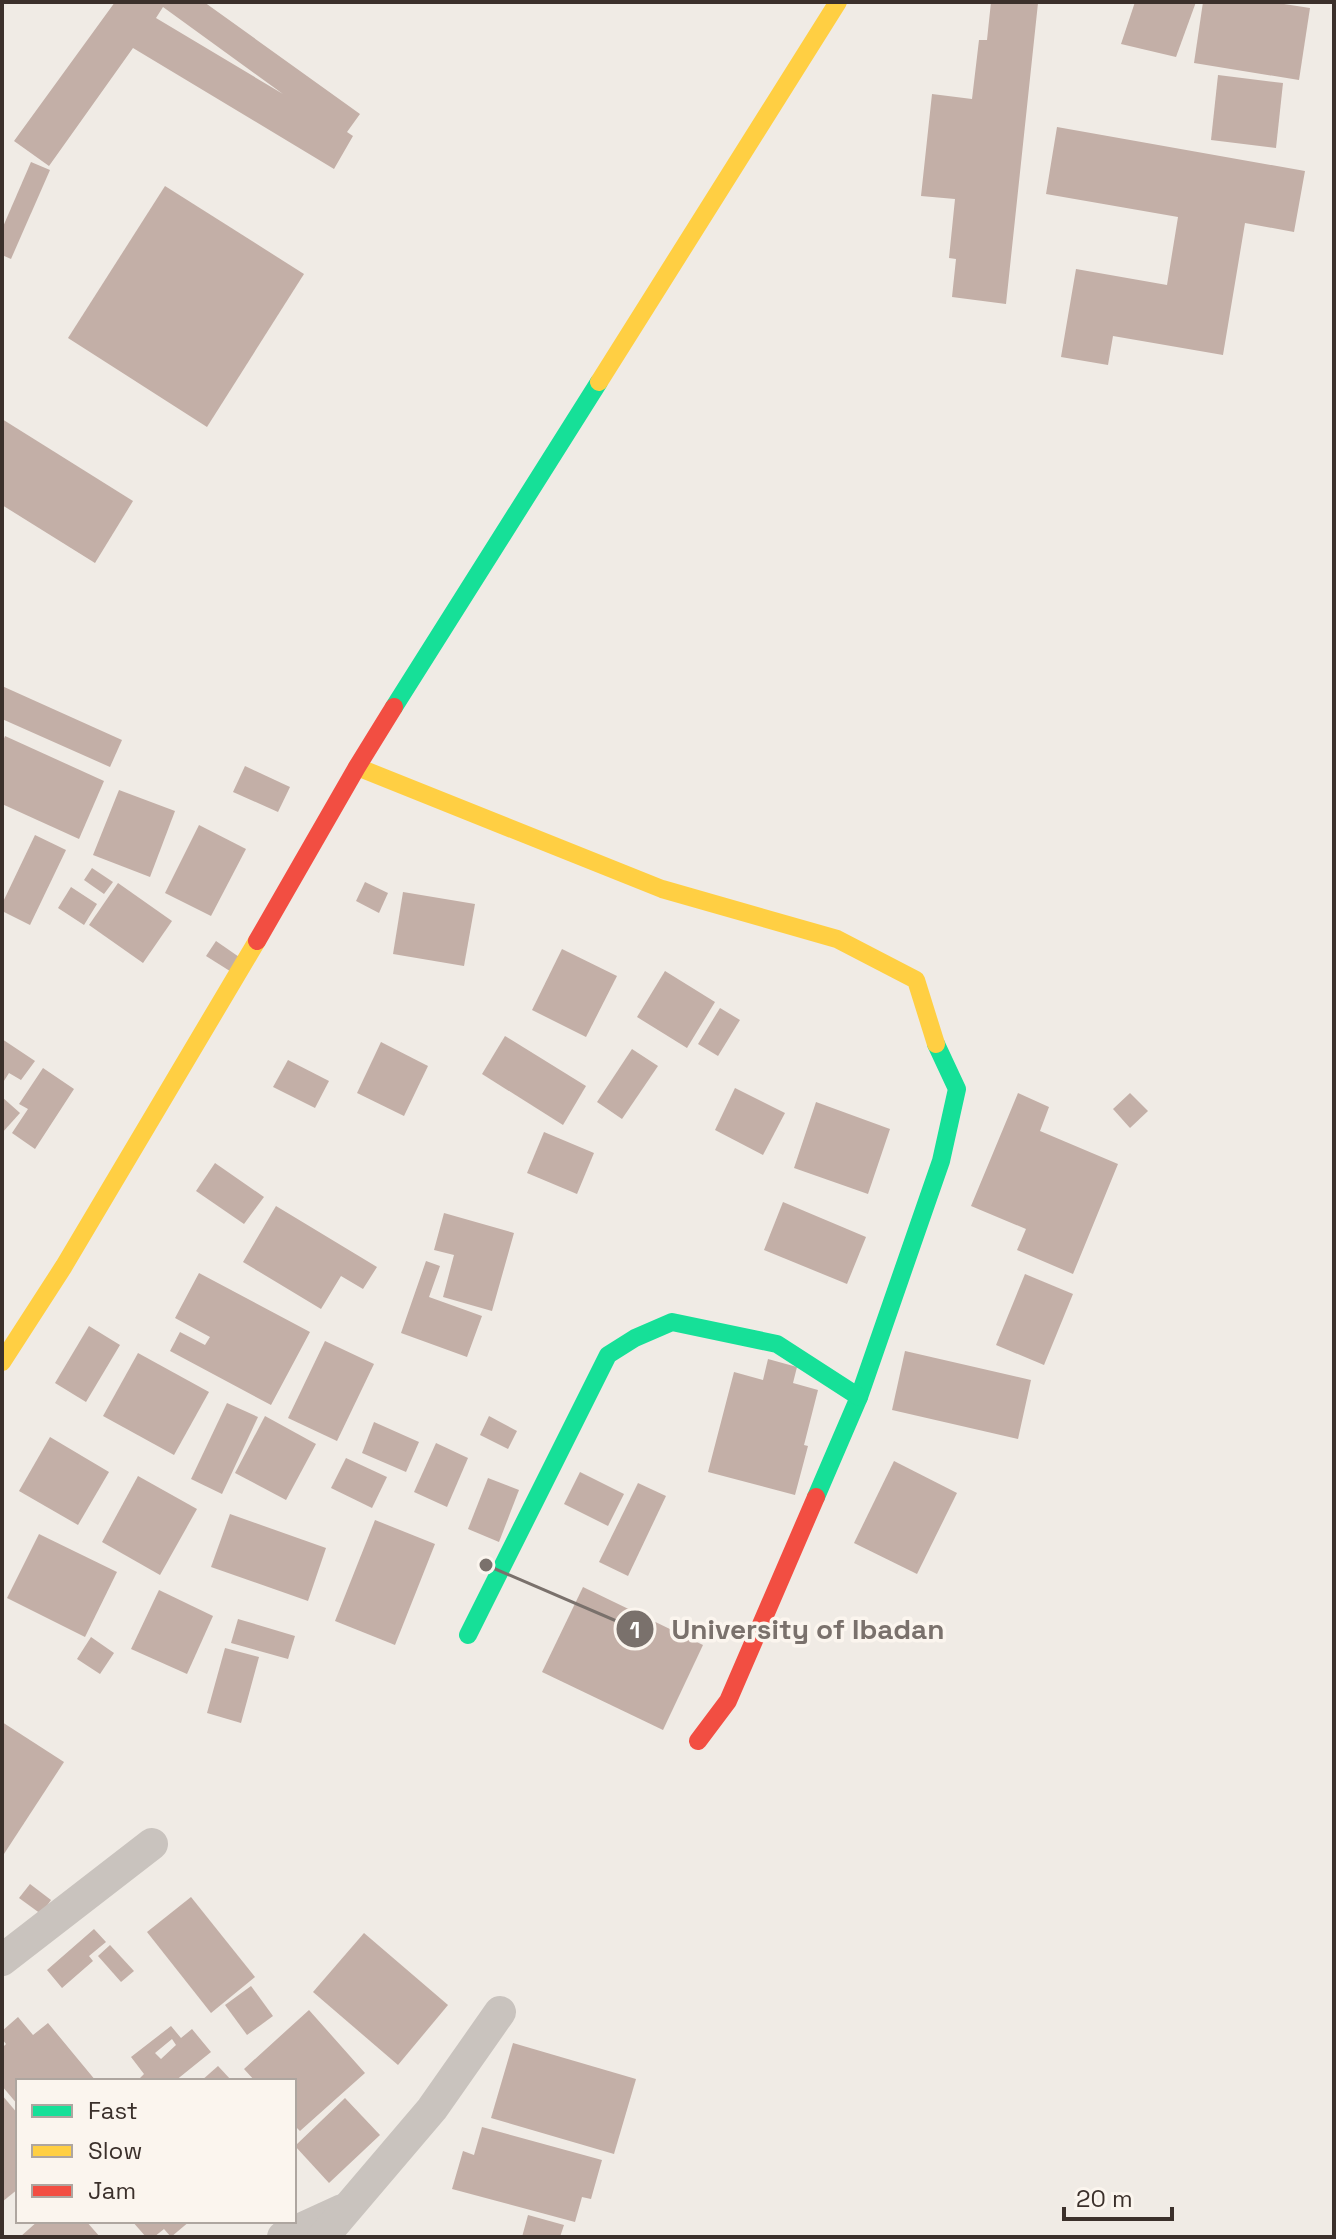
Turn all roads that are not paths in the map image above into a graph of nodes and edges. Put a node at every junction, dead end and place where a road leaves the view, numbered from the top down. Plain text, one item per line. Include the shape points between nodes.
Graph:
1 (838, 2) edge
2 (357, 767) junction
3 (2, 1362) edge
4 (859, 1397) junction
5 (468, 1635) dead end
6 (698, 1741) dead end
7 (152, 1844) dead end
8 (2, 1960) edge
9 (500, 2012) dead end
10 (346, 2209) junction
11 (283, 2237) edge
12 (323, 2237) edge

1 - 2 street
2 - 3 street
2 - 4 street via 662,889 837,939 916,980 957,1089 941,1161
4 - 5 street via 777,1344 672,1322 635,1338 608,1355
4 - 6 street via 728,1701
7 - 8 street
9 - 10 street via 432,2109
10 - 11 street
10 - 12 street

